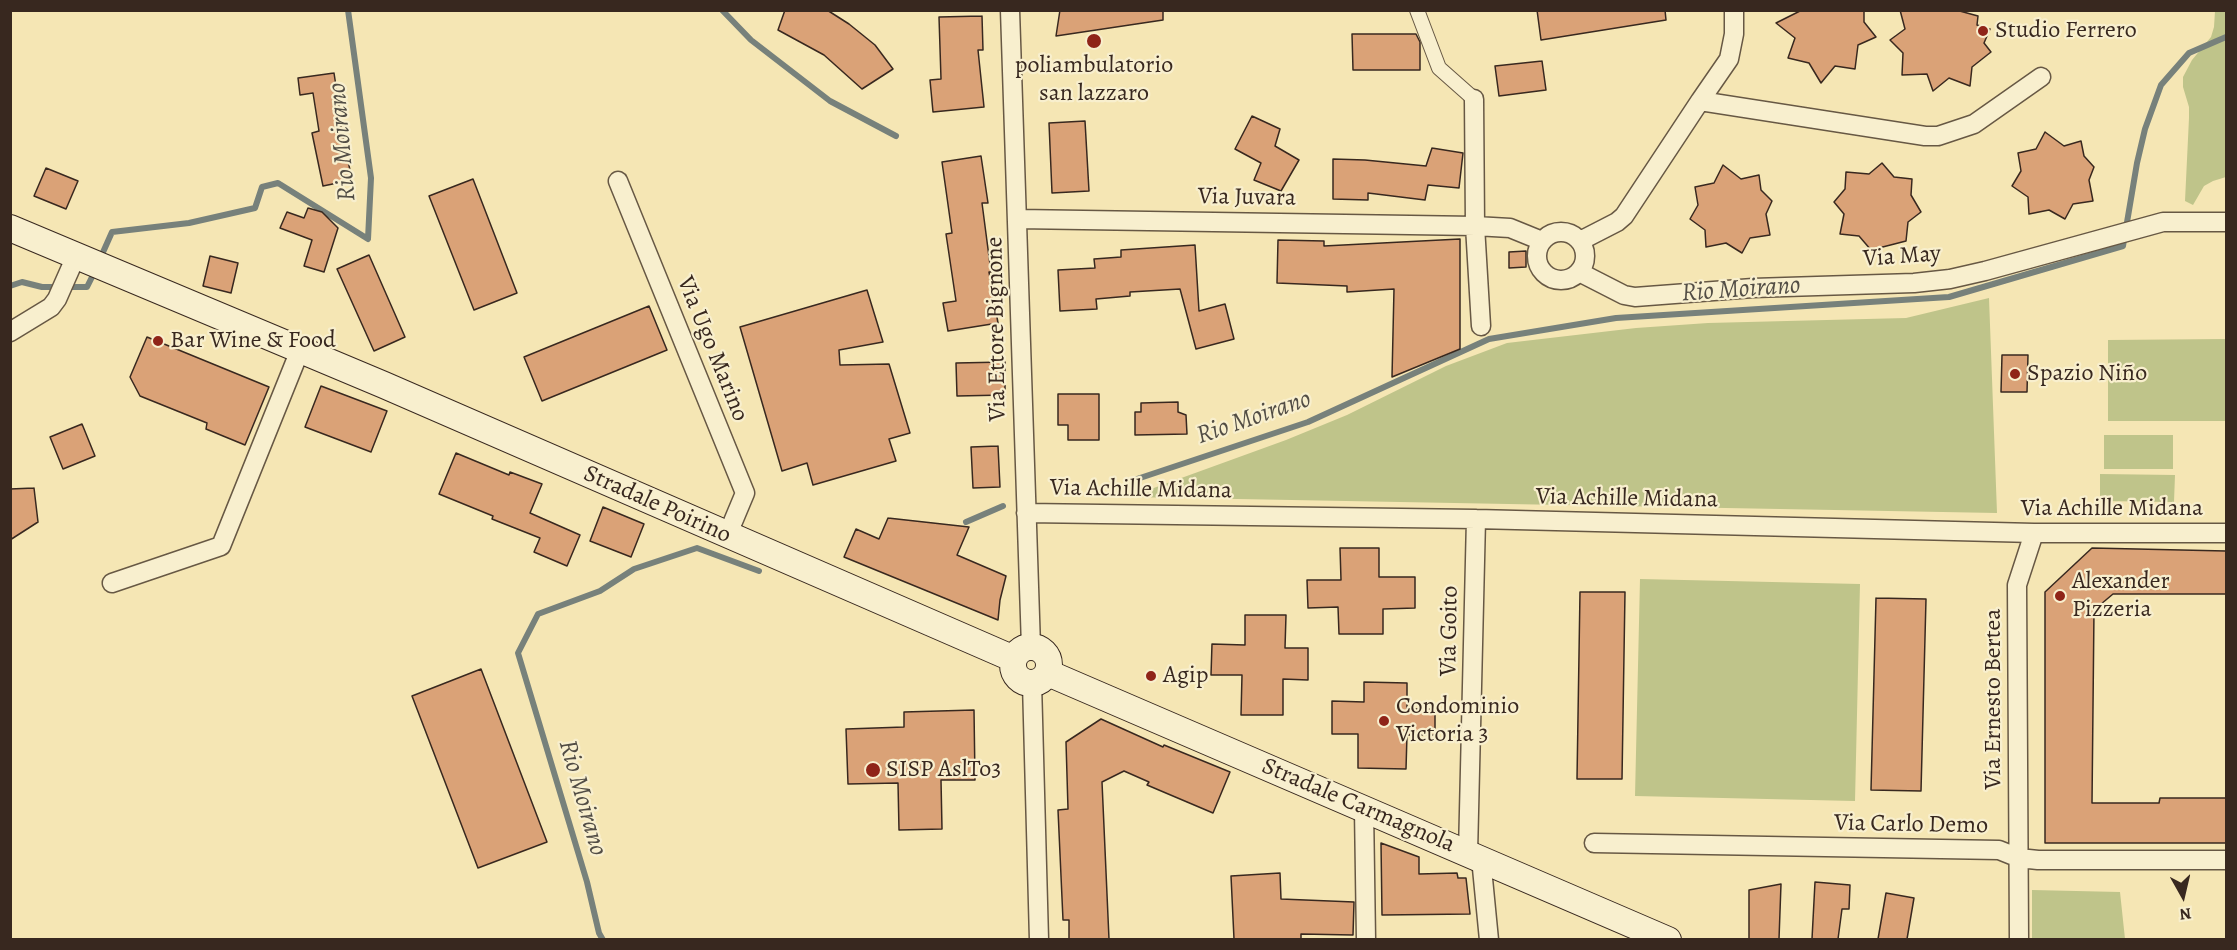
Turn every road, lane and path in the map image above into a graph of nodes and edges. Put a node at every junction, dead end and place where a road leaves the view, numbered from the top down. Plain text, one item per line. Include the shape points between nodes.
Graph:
1 (1010, 10) edge
2 (1417, 10) edge
3 (1734, 10) edge
4 (2041, 77) dead end
5 (1474, 99) joint
6 (1700, 101) junction
7 (618, 181) dead end
8 (1018, 219) junction
9 (2226, 222) edge
10 (1475, 226) junction
11 (10, 228) edge
12 (1542, 241) junction
13 (1580, 241) junction
14 (88, 266) junction
15 (1579, 272) junction
16 (1481, 326) dead end
17 (10, 332) edge
18 (300, 350) junction
19 (1026, 513) junction
20 (1476, 519) junction
21 (2034, 533) junction
22 (2226, 533) edge
23 (727, 536) junction
24 (112, 583) dead end
25 (1022, 653) junction
26 (1040, 678) junction
27 (1364, 809) junction
28 (1594, 843) dead end
29 (1475, 856) junction
30 (2019, 858) junction
31 (2226, 860) edge
32 (1039, 939) edge
33 (1365, 939) edge
34 (1489, 939) edge
35 (1668, 939) edge
36 (2019, 939) edge

1 - 8 street, Via Ettore Bignone
2 - 5 street via 1439,68
3 - 6 street via 1729,59
4 - 6 street via 1974,124 1938,136
5 - 10 street
6 - 13 street via 1624,216
7 - 23 street, Via Ugo Marino via 744,493
8 - 10 street, Via Juvara
8 - 19 street, Via Ettore Bignone
9 - 15 street, Via May via 2163,222 1985,271 1914,283 1753,288 1635,297
10 - 12 street, Via Juvara via 1510,228
10 - 16 street
11 - 14 main road, Stradale Poirino
12 - 13 street via 1561,231
12 - 15 street via 1537,257 1543,272 1565,279
13 - 15 street via 1585,256
14 - 17 street via 51,307
14 - 18 main road, Stradale Poirino
18 - 23 main road, Stradale Poirino
18 - 24 street via 221,546
19 - 20 street, Via Achille Midana
19 - 25 street, Via Ettore Bignone
20 - 21 street, Via Achille Midana
20 - 29 street, Via Goito
21 - 22 street, Via Achille Midana
21 - 30 street, Via Ernesto Bertea via 2017,585
23 - 25 main road, Stradale Poirino
25 - 26 main road via 1037,648 1047,655 1049,661
26 - 27 main road, Stradale Carmagnola
26 - 32 street
27 - 29 main road, Stradale Carmagnola
27 - 33 street
28 - 30 street, Via Carlo Demo via 1999,850
29 - 34 street, Via Goito
29 - 35 main road, Stradale Carmagnola
30 - 31 street, Via Carlo Demo
30 - 36 street, Via Ernesto Bertea

